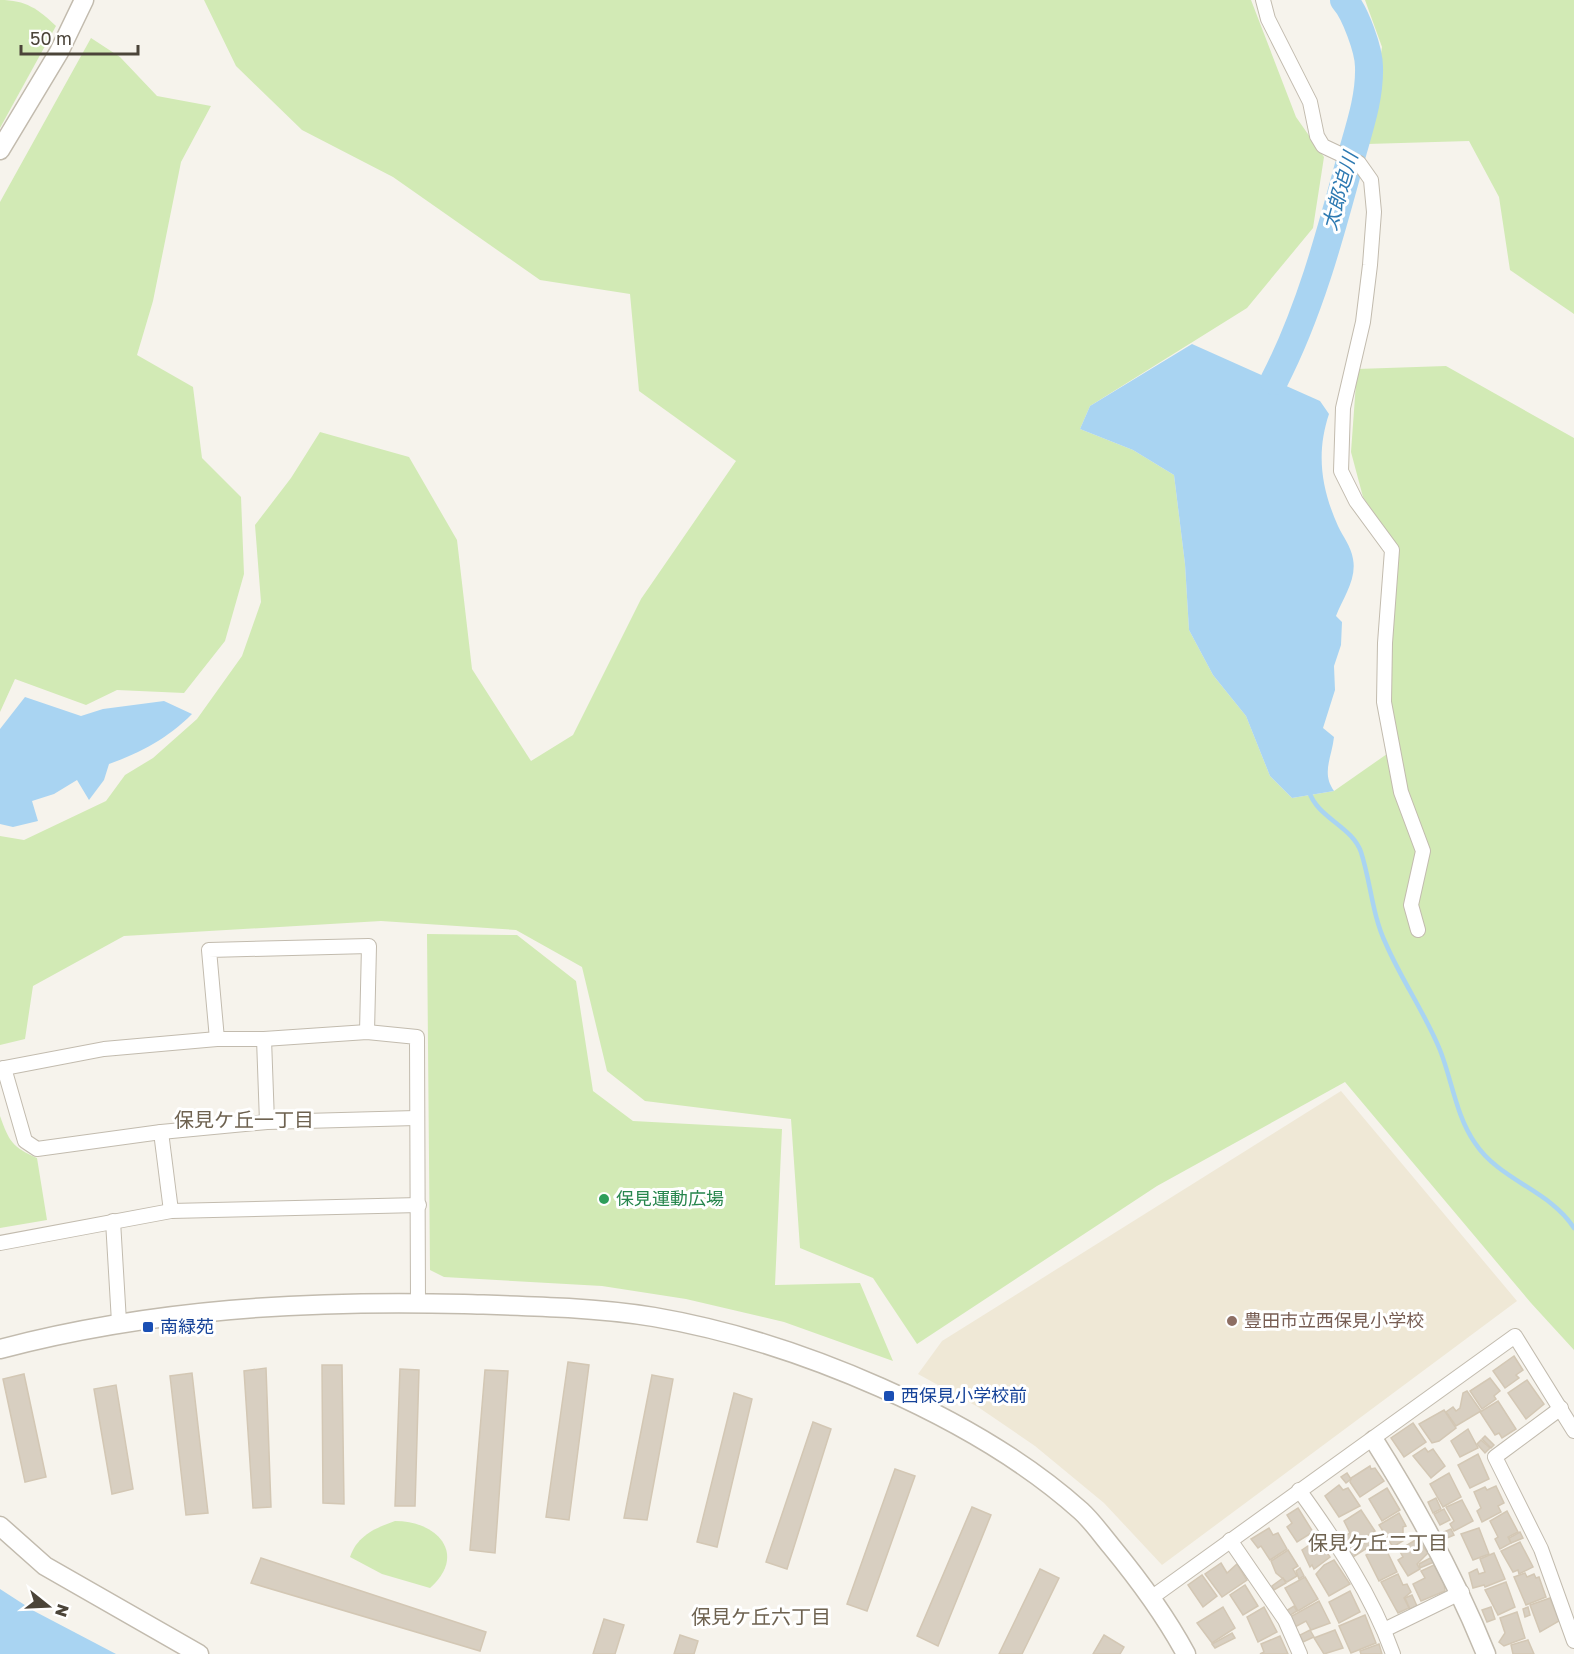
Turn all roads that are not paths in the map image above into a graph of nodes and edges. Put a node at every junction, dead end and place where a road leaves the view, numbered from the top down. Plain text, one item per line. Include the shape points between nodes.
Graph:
1 (84, 0) edge
2 (1263, 0) edge
3 (0, 150) edge
4 (1418, 930) dead end
5 (367, 1032) junction
6 (217, 1039) junction
7 (264, 1039) junction
8 (2, 1068) edge
9 (416, 1118) junction
10 (267, 1122) junction
11 (161, 1132) junction
12 (419, 1205) junction
13 (171, 1210) junction
14 (113, 1221) junction
15 (0, 1244) edge
16 (418, 1303) junction
17 (119, 1322) junction
18 (0, 1349) edge
19 (1561, 1408) junction
20 (1574, 1431) edge
21 (1374, 1440) junction
22 (1299, 1490) junction
23 (0, 1526) edge
24 (1230, 1540) junction
25 (1461, 1592) junction
26 (1151, 1598) junction
27 (1384, 1630) junction
28 (1574, 1641) edge
29 (200, 1654) edge
30 (1186, 1654) edge
31 (1300, 1654) edge
32 (1393, 1654) edge
33 (1486, 1654) edge

1 - 3 street via 59,51
2 - 4 street via 1268,19 1311,102 1317,136 1323,146 1359,163 1371,180 1374,212 1363,322 1342,408 1341,471 1356,501 1392,550 1384,702 1401,792 1422,851 1411,904
5 - 6 street via 369,946 209,950
5 - 7 street
5 - 9 street via 417,1037
6 - 7 street
6 - 8 street via 104,1049
7 - 10 street
8 - 11 street via 25,1141 37,1149
9 - 10 street
9 - 12 street
10 - 11 street
11 - 13 street
12 - 13 street
12 - 16 street
13 - 14 street
14 - 15 street
14 - 17 street
16 - 17 street via 223,1309
16 - 26 street via 556,1307 654,1317 770,1345 866,1382 963,1428 1020,1462 1084,1513
17 - 18 street
19 - 20 street
19 - 21 street via 1515,1336
19 - 28 street via 1496,1457 1541,1549
21 - 22 street
21 - 25 street via 1424,1520
22 - 24 street
22 - 27 street via 1337,1546
23 - 29 street via 45,1566
24 - 26 street
24 - 31 street via 1275,1604
25 - 27 street
25 - 33 street
26 - 30 street
27 - 32 street

